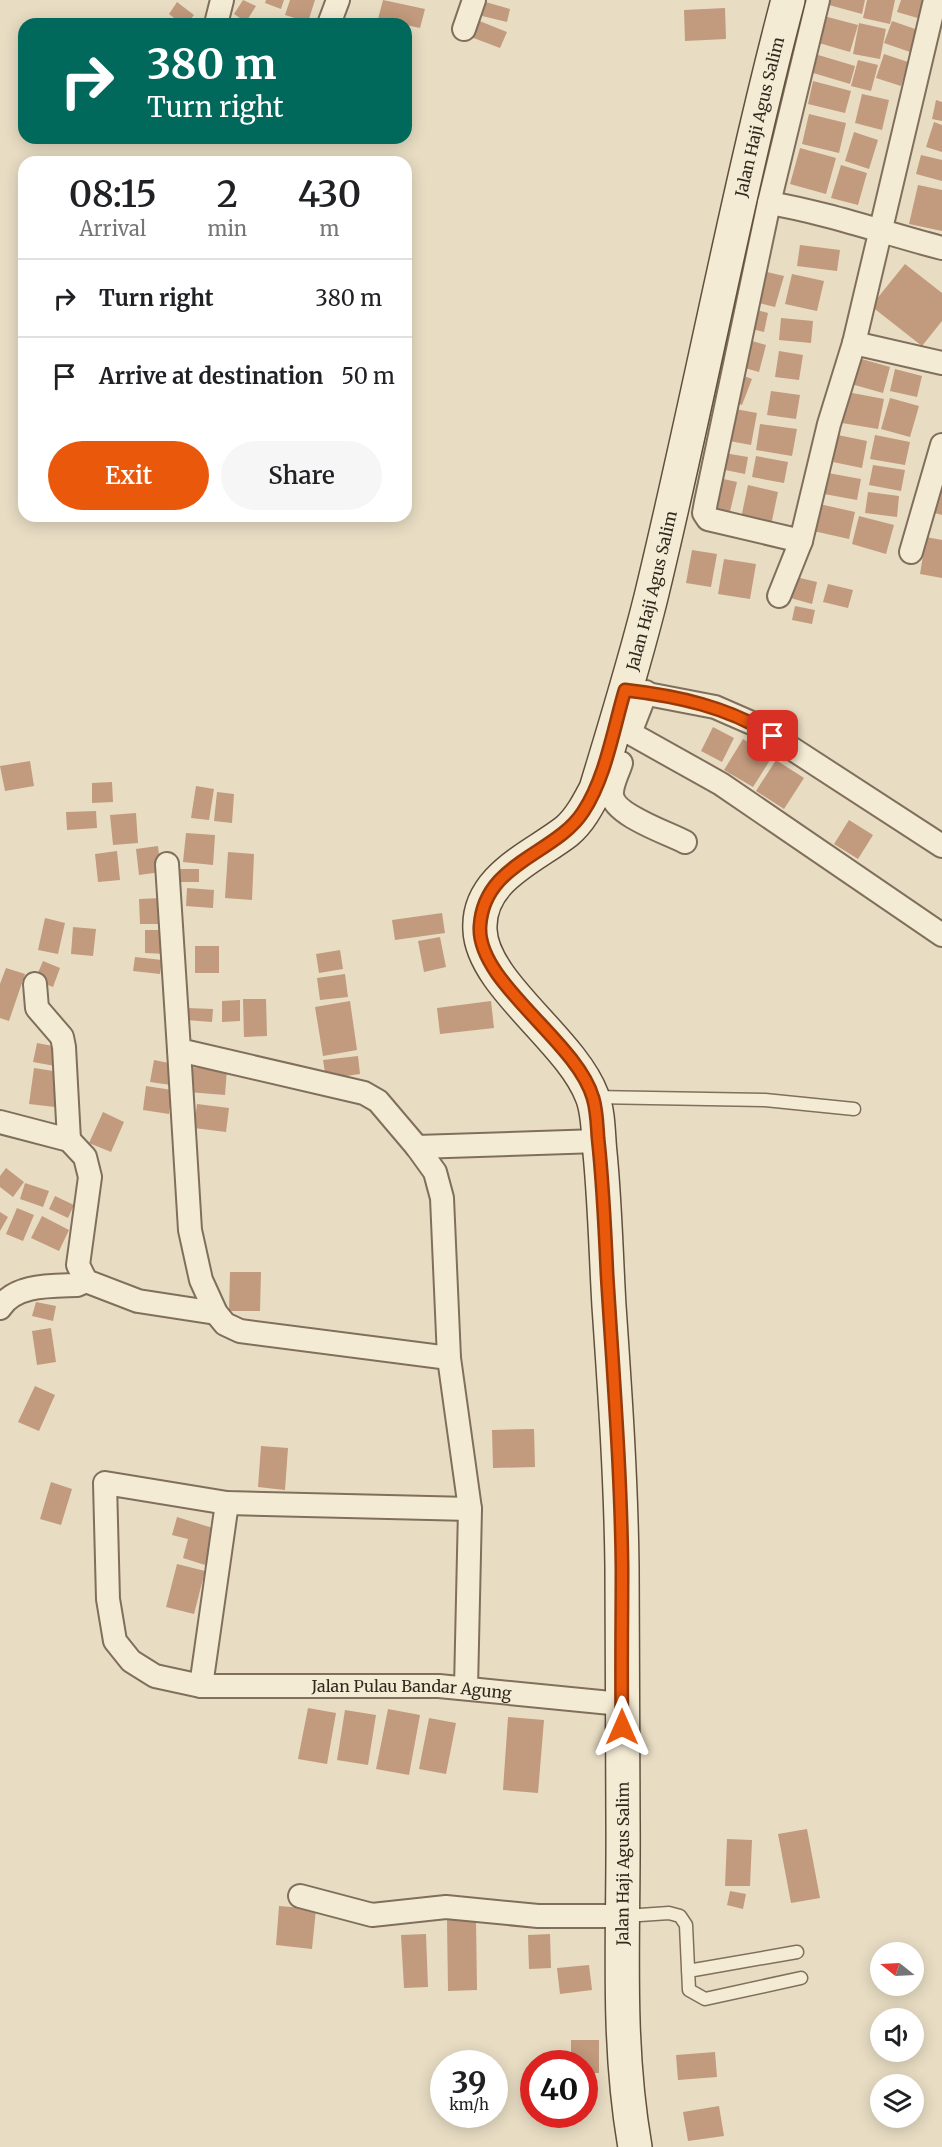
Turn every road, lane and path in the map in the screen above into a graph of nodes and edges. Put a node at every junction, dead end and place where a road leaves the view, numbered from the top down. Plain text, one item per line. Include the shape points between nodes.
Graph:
1 (222, 0) edge
2 (338, 0) edge
3 (474, 0) edge
4 (788, 0) edge
5 (818, 0) edge
6 (935, 0) edge
7 (218, 18) edge
8 (331, 18) edge
9 (464, 29) dead end
10 (769, 203) junction
11 (879, 232) junction
12 (942, 248) edge
13 (854, 343) junction
14 (942, 363) edge
15 (942, 445) edge
16 (939, 472) edge
17 (801, 541) junction
18 (911, 552) dead end
19 (779, 596) dead end
20 (636, 691) junction
21 (630, 733) junction
22 (685, 842) dead end
23 (942, 846) edge
24 (167, 864) dead end
25 (942, 935) edge
26 (35, 984) dead end
27 (179, 1050) junction
28 (593, 1098) junction
29 (854, 1109) dead end
30 (0, 1122) edge
31 (69, 1140) junction
32 (598, 1141) junction
33 (417, 1147) junction
34 (86, 1281) junction
35 (0, 1308) edge
36 (216, 1313) junction
37 (449, 1358) junction
38 (227, 1503) junction
39 (470, 1509) junction
40 (201, 1686) junction
41 (466, 1688) junction
42 (621, 1704) junction
43 (300, 1896) dead end
44 (623, 1916) junction
45 (797, 1952) dead end
46 (688, 1971) junction
47 (801, 1978) dead end
48 (635, 2147) edge

1 - 7 street
2 - 8 street
3 - 9 street
4 - 20 street, Jalan Haji Agus Salim via 742,185 650,600
5 - 10 street
6 - 11 street
10 - 11 street via 845,219
10 - 17 street via 704,513 708,519
11 - 12 street
11 - 13 street
13 - 14 street
13 - 17 street via 829,424
15 - 16 street
16 - 18 street
17 - 19 street
20 - 21 street
20 - 23 street via 715,707 754,724
20 - 28 street, Jalan Haji Agus Salim via 582,814 568,830 502,878 485,903 480,930 498,973 554,1038
21 - 22 street via 612,798 628,814
21 - 25 street via 721,784
24 - 27 street
26 - 31 street via 37,1008 62,1037
27 - 33 street via 364,1093 378,1101
27 - 36 street via 190,1230 201,1280
28 - 29 lane via 765,1100
28 - 32 street, Jalan Haji Agus Salim
30 - 31 street
31 - 34 street via 85,1157 90,1177 78,1265
32 - 33 street
32 - 42 street, Jalan Haji Agus Salim via 619,1464
33 - 37 street via 435,1172 442,1198
34 - 35 street via 17,1292 7,1297
34 - 36 street via 138,1301
36 - 37 street via 225,1324 240,1331
37 - 39 street
38 - 39 street
38 - 40 street
38 - 40 street, Jalan Pulau Bandar Agung via 105,1483 108,1599 116,1641 131,1661 155,1676
39 - 41 street
40 - 41 street, Jalan Pulau Bandar Agung
41 - 42 street, Jalan Pulau Bandar Agung
42 - 44 street, Jalan Haji Agus Salim
43 - 44 street via 372,1915 446,1907 538,1916
44 - 46 lane via 680,1916 686,1925
44 - 48 street, Jalan Haji Agus Salim via 623,2056
45 - 46 lane
46 - 47 lane via 689,1990 705,1999

